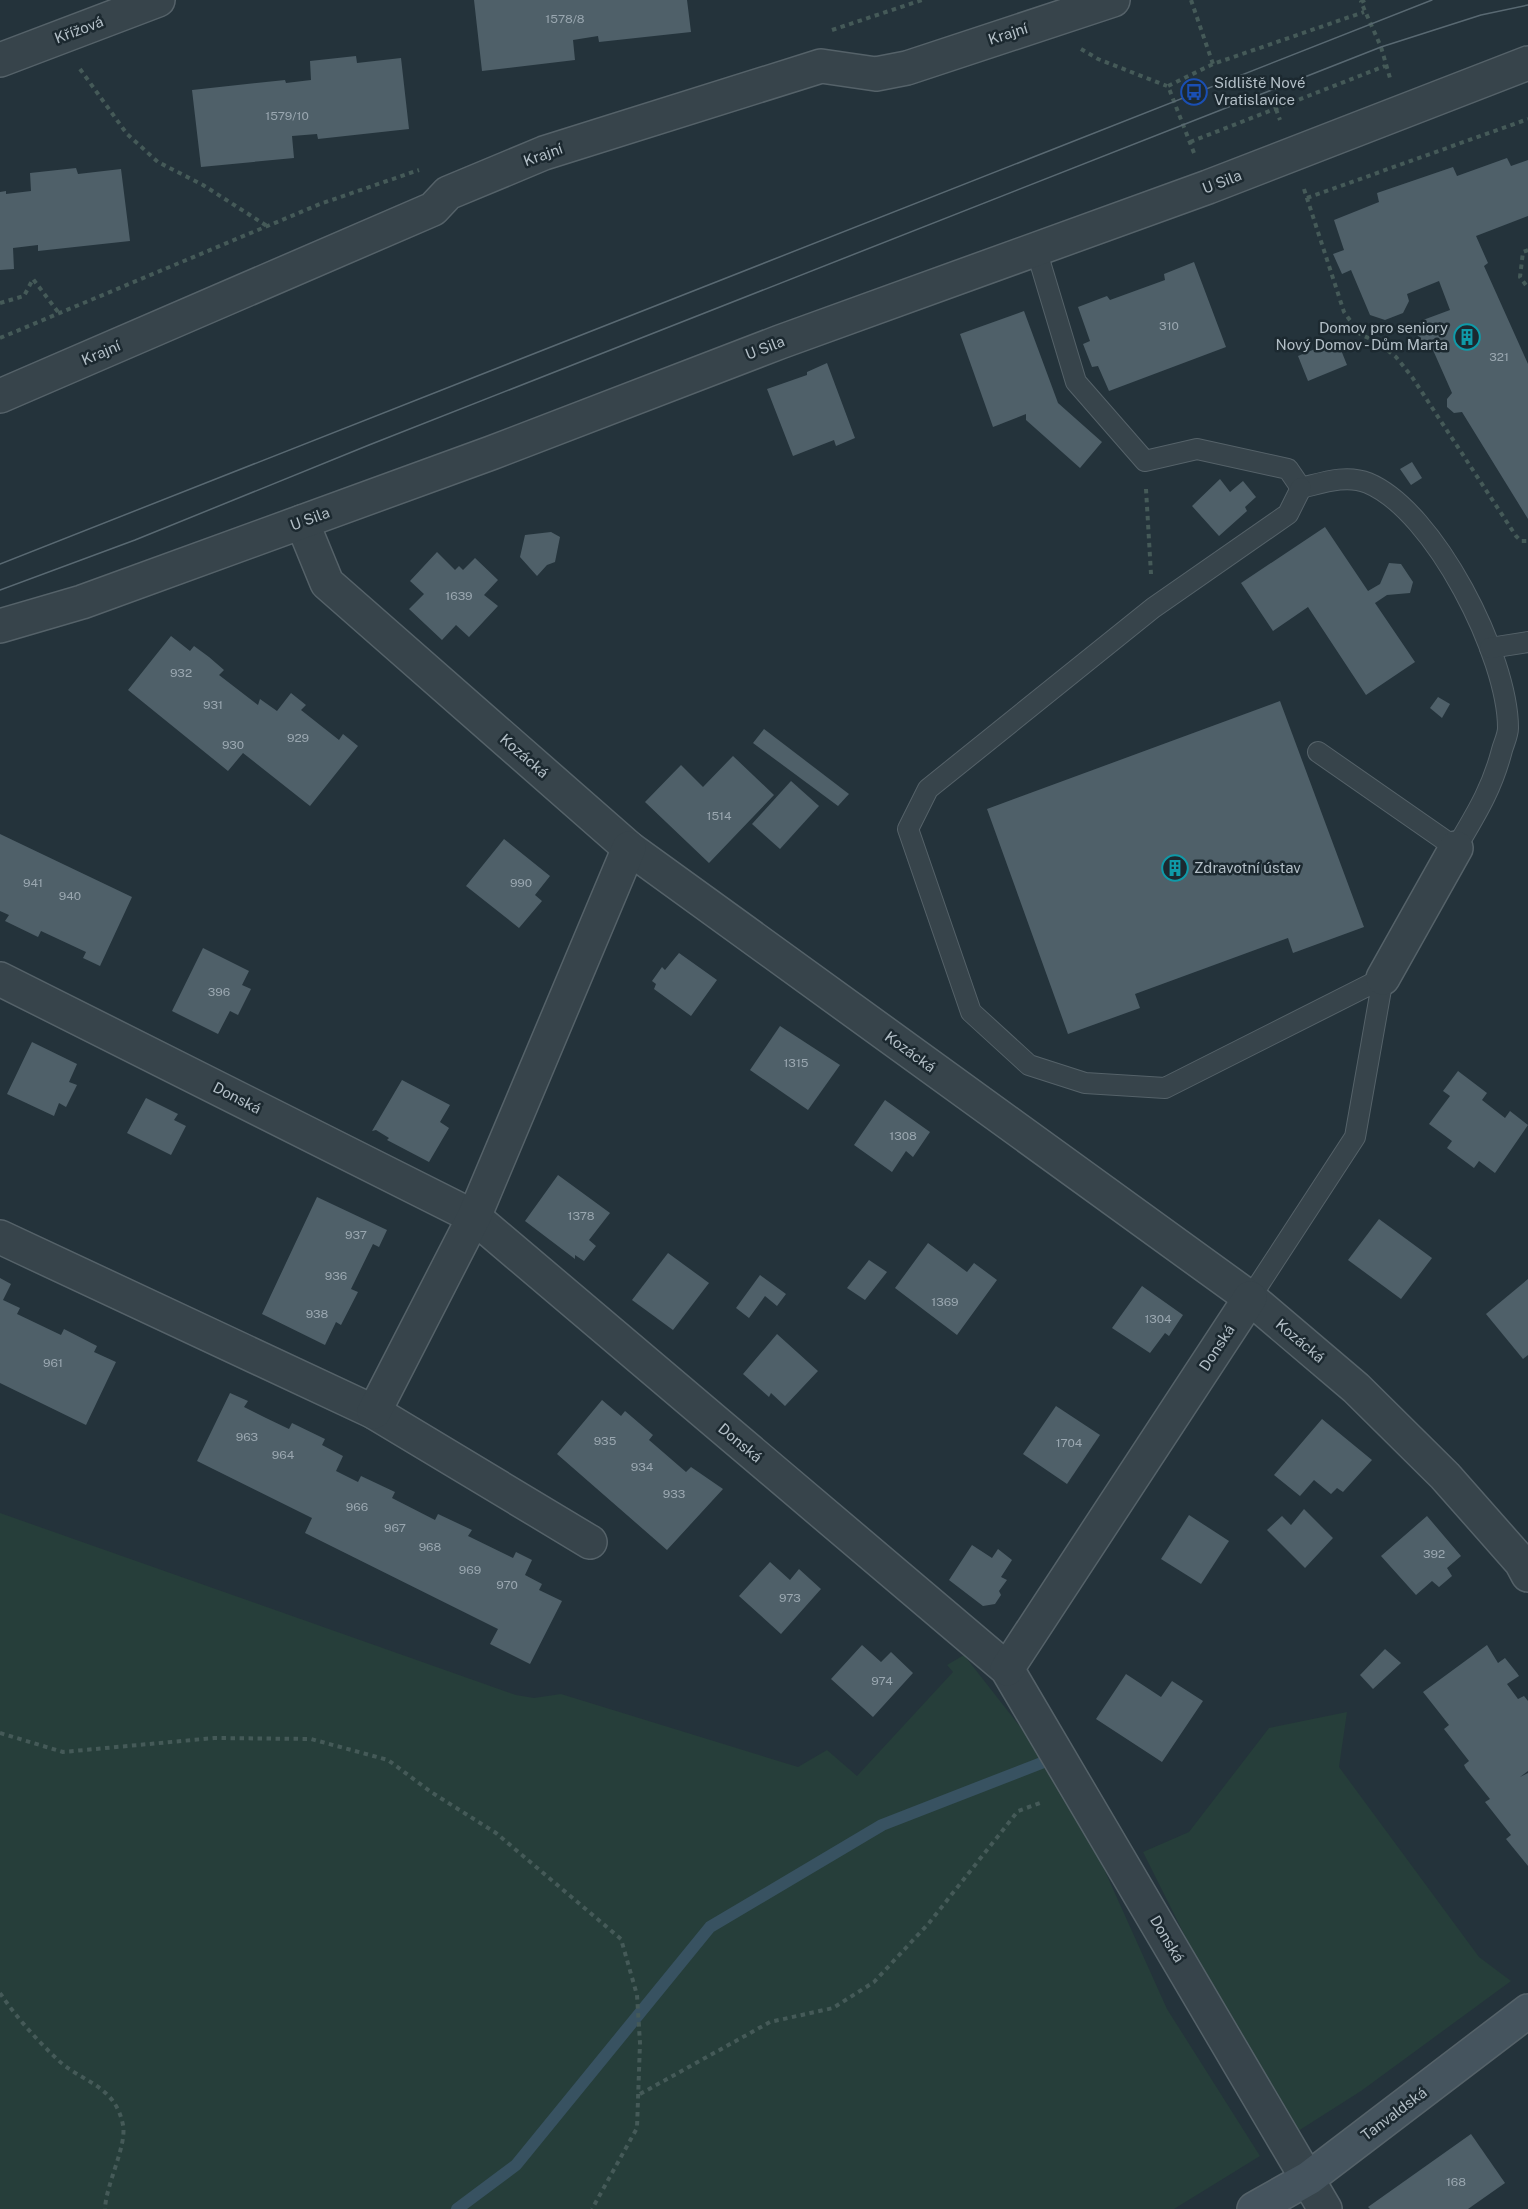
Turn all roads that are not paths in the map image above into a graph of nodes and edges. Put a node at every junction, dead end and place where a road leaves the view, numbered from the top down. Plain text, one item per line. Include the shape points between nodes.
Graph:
1 (158, 0) edge
2 (1113, 0) edge
3 (0, 60) edge
4 (1528, 63) edge
5 (1036, 249) junction
6 (0, 396) edge
7 (1301, 488) junction
8 (302, 522) junction
9 (0, 626) edge
10 (1528, 642) edge
11 (1490, 648) junction
12 (1318, 752) dead end
13 (629, 848) junction
14 (1456, 848) junction
15 (1383, 978) junction
16 (0, 979) edge
17 (474, 1217) junction
18 (0, 1237) edge
19 (1250, 1298) junction
20 (374, 1413) junction
21 (590, 1542) dead end
22 (1528, 1575) edge
23 (1007, 1669) junction
24 (1528, 2011) edge
25 (1309, 2178) junction
26 (1254, 2209) edge
27 (1325, 2209) edge

1 - 3 street, Křížová
2 - 6 street, Krajní via 907,68 876,74 821,66 544,153 448,193 433,209
4 - 5 street, U Sila via 1208,188
5 - 7 lane via 1076,382 1145,461 1197,449 1288,469
5 - 8 street, U Sila
7 - 11 lane via 1342,478 1367,483 1405,508 1448,561
7 - 15 lane via 1288,514 1153,608 928,789 908,829 971,1012 1029,1065 1085,1083 1165,1088
8 - 9 street, U Sila via 82,602
8 - 13 street, Kozácká via 327,583
10 - 11 lane
11 - 14 lane via 1508,729 1494,782
12 - 14 lane
13 - 17 street
13 - 19 street, Kozácká
14 - 15 street
15 - 19 lane via 1355,1137
16 - 17 street, Donská
17 - 20 street
17 - 23 street, Donská
18 - 20 street
19 - 22 street, Kozácká via 1356,1388 1445,1476
19 - 23 street, Donská
20 - 21 street
23 - 25 street, Donská
24 - 25 main road, Tanvaldská
25 - 26 main road, Tanvaldská
25 - 27 street, Donská

